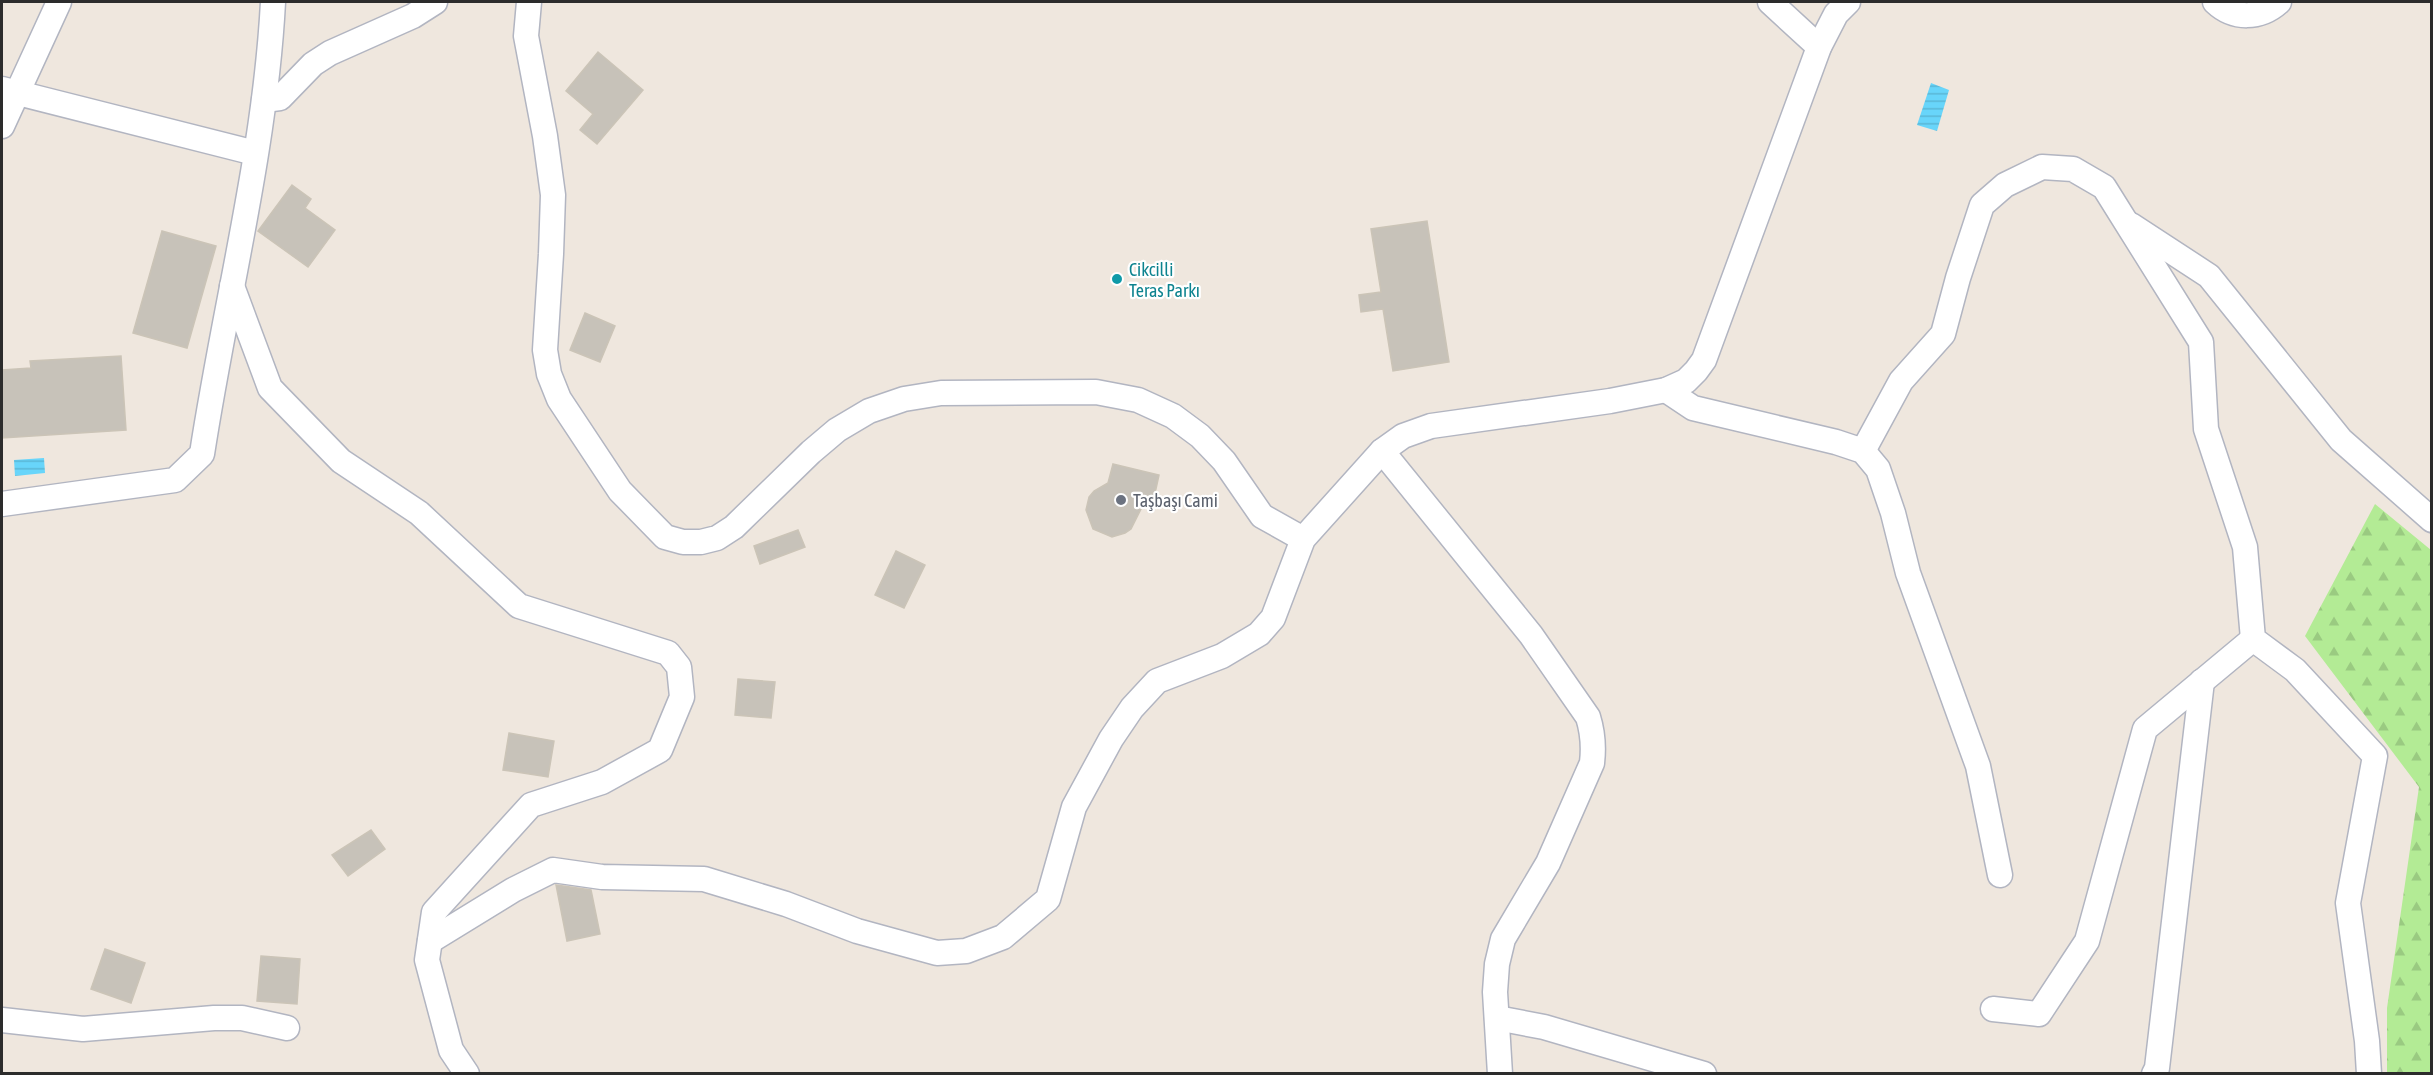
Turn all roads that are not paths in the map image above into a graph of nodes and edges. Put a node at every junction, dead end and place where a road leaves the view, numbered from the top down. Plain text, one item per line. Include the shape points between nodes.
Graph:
1 (59, 2) edge
2 (273, 2) edge
3 (435, 2) edge
4 (529, 2) edge
5 (1770, 2) edge
6 (1848, 2) edge
7 (2215, 2) edge
8 (2279, 2) edge
9 (1819, 47) junction
10 (9, 91) edge
11 (264, 100) junction
12 (2, 126) edge
13 (255, 153) junction
14 (2126, 222) junction
15 (232, 286) junction
16 (1666, 390) junction
17 (1382, 451) junction
18 (1863, 451) junction
19 (2, 504) edge
20 (2432, 520) edge
21 (1303, 539) junction
22 (2253, 639) junction
23 (2202, 681) junction
24 (2000, 875) dead end
25 (430, 941) junction
26 (1993, 1009) dead end
27 (1497, 1018) junction
28 (2, 1020) edge
29 (287, 1028) dead end
30 (467, 1074) edge
31 (1500, 1074) edge
32 (1704, 1074) edge
33 (2154, 1074) edge
34 (2368, 1074) edge

1 - 10 street
2 - 11 street
3 - 11 street via 414,16 330,53 313,64 280,98
4 - 21 street via 526,36 552,195 545,350 549,374 559,399 620,490 666,537 701,542 717,537 734,527 837,430 869,411 904,399 941,393 1096,392 1138,400 1173,416 1224,461 1262,516
5 - 9 street
6 - 9 street via 1836,14
7 - 8 street via 2247,16 2263,13
9 - 16 street via 1704,360 1686,381
10 - 12 street
10 - 13 street
11 - 13 street
13 - 15 street
14 - 18 street via 2104,187 2073,169 2042,167 2005,186 1982,205 1943,334 1901,381
14 - 20 street via 2209,276 2341,440
14 - 22 street via 2201,342 2206,429 2245,547
15 - 19 street via 202,454 175,480
15 - 25 street via 270,388 341,461 419,513 519,606 668,653 679,666 682,697 660,750 602,782 531,805 434,912
16 - 17 street via 1431,426 1404,436
16 - 18 street via 1692,408
17 - 21 street
17 - 27 street via 1531,634 1588,717 1593,731 1592,763 1548,863 1503,939 1497,964
18 - 24 street via 1878,469 1908,573 1978,766
21 - 25 street via 1273,618 1258,634 1222,656 1157,681 1132,708 1074,807 1048,899 1003,937 966,951 937,953 857,931 704,879 602,877 553,870
22 - 23 street
22 - 34 street via 2295,670 2375,756 2348,903
23 - 26 street via 2145,729 2087,941 2039,1014
23 - 33 street
25 - 30 street via 427,960 451,1050
27 - 31 street
27 - 32 street via 1544,1027
28 - 29 street via 83,1029 242,1018

